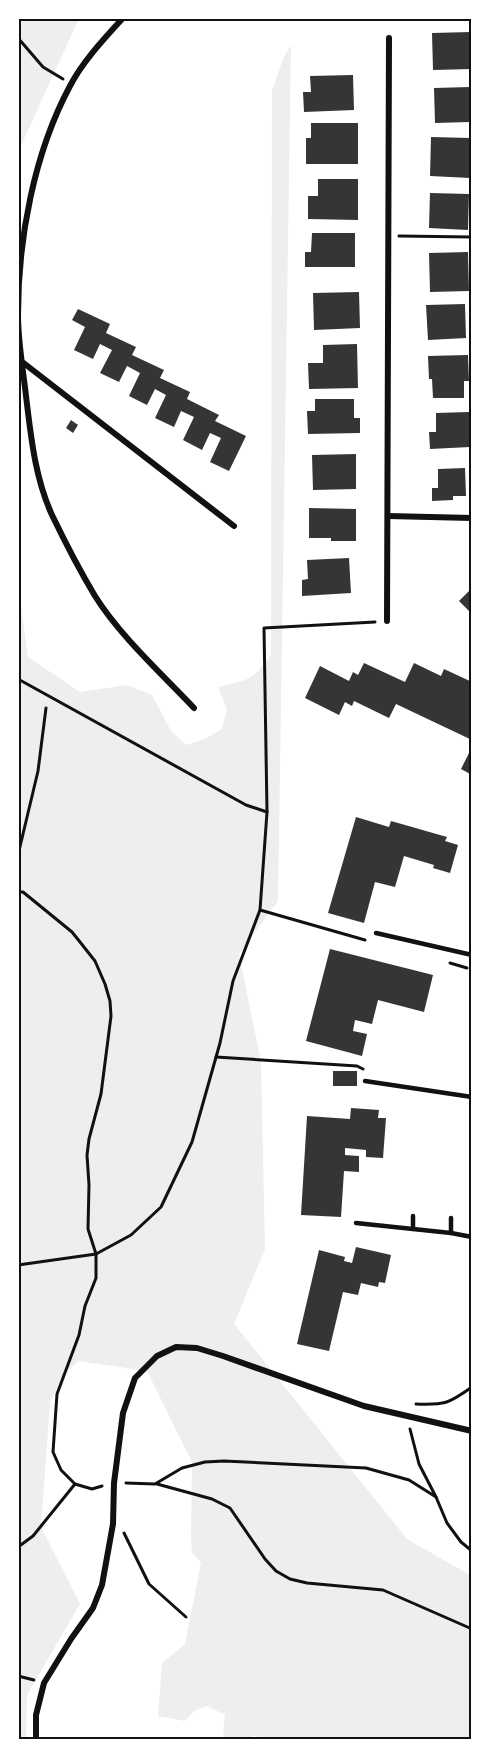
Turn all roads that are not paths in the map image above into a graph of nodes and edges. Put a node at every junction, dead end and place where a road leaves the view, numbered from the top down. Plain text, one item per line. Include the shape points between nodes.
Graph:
1 (123, 18) edge
2 (389, 38) dead end
3 (21, 361) junction
4 (388, 516) junction
5 (472, 518) edge
6 (234, 526) dead end
7 (387, 621) road end
8 (194, 708) dead end
9 (376, 933) dead end
10 (472, 955) edge
11 (365, 1081) dead end
12 (472, 1097) edge
13 (413, 1216) dead end
14 (451, 1218) dead end
15 (356, 1224) dead end
16 (413, 1229) junction
17 (451, 1233) junction
18 (472, 1237) edge
19 (472, 1431) edge
20 (36, 1739) edge

1 - 3 street via 71,84 39,164 26,222 18,315
2 - 4 street
3 - 6 street
3 - 8 street via 34,459 52,514 96,597 131,642
4 - 5 street
4 - 7 street
9 - 10 lane
11 - 12 lane
13 - 16 lane
14 - 17 lane
15 - 16 lane
16 - 17 lane
17 - 18 lane
19 - 20 street via 364,1406 197,1348 176,1347 157,1356 135,1378 123,1413 113,1524 102,1585 93,1608 44,1683 36,1715

